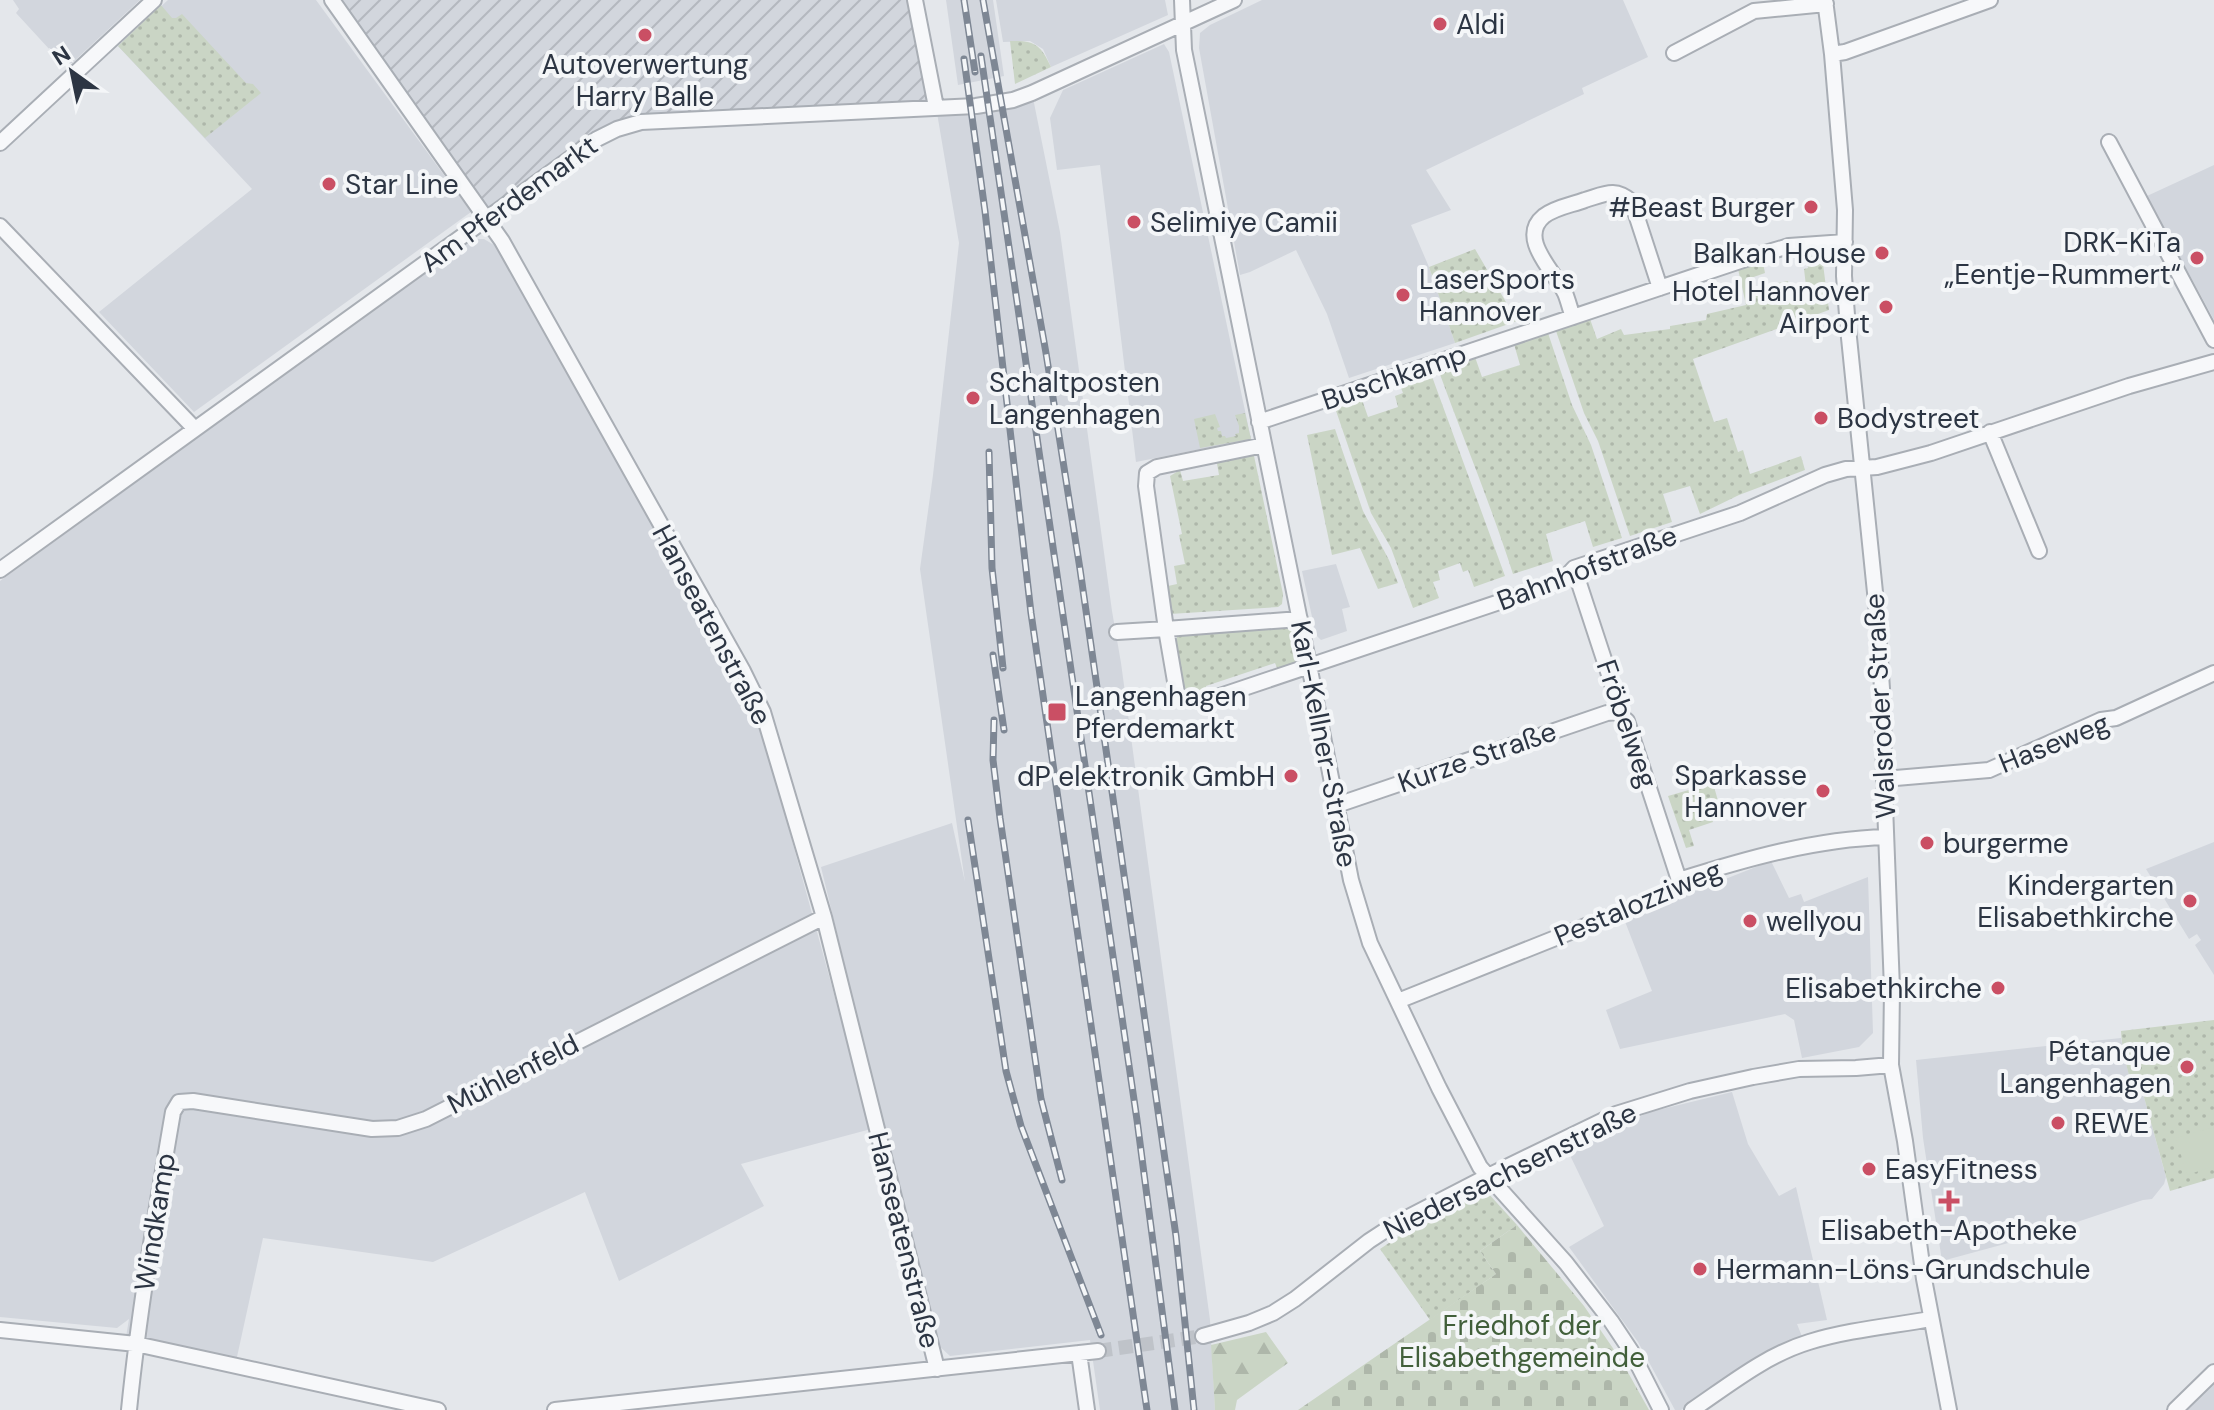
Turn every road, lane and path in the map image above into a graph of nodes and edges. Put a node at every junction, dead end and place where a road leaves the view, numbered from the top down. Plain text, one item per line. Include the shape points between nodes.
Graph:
1 (154, 0) edge
2 (332, 0) edge
3 (915, 0) edge
4 (1182, 0) edge
5 (1234, 0) edge
6 (1990, 0) edge
7 (1826, 2) edge
8 (1183, 24) junction
9 (1674, 53) dead end
10 (1832, 54) junction
11 (936, 107) junction
12 (2109, 142) dead end
13 (0, 143) edge
14 (487, 219) junction
15 (0, 226) edge
16 (1845, 242) junction
17 (1660, 288) junction
18 (1573, 317) junction
19 (2214, 340) edge
20 (2214, 362) edge
21 (1259, 422) junction
22 (195, 429) junction
23 (1990, 432) junction
24 (1264, 445) junction
25 (1863, 468) junction
26 (2039, 551) dead end
27 (1574, 568) junction
28 (0, 570) edge
29 (1300, 619) junction
30 (1166, 629) junction
31 (1117, 632) dead end
32 (1309, 665) junction
33 (2214, 673) edge
34 (1617, 712) junction
35 (1884, 779) junction
36 (1337, 805) junction
37 (1886, 837) junction
38 (1679, 880) junction
39 (824, 917) junction
40 (1398, 1001) junction
41 (1891, 1065) junction
42 (179, 1102) joint
43 (1488, 1176) junction
44 (1931, 1319) junction
45 (0, 1330) edge
46 (1203, 1336) tunnel mouth
47 (136, 1344) junction
48 (1098, 1351) tunnel mouth
49 (1079, 1353) junction
50 (937, 1369) junction
51 (2214, 1372) edge
52 (129, 1410) edge
53 (438, 1410) edge
54 (555, 1410) edge
55 (1087, 1410) edge
56 (1661, 1410) edge
57 (1692, 1410) edge
58 (1949, 1410) edge
59 (2175, 1410) edge

1 - 13 street
2 - 14 street, Hanseatenstraße
3 - 11 street
4 - 8 street, Karl-Kellner-Straße
5 - 8 street, Am Pferdemarkt
6 - 10 street
7 - 9 street via 1754,11
7 - 10 street, Walsroder Straße
8 - 11 street, Am Pferdemarkt via 1013,100
8 - 21 street, Karl-Kellner-Straße via 1182,44
10 - 16 street, Walsroder Straße
11 - 14 street, Am Pferdemarkt via 641,122 597,139
12 - 19 street
14 - 22 street, Am Pferdemarkt
14 - 39 street, Hanseatenstraße via 763,712
15 - 22 street
16 - 17 street, Buschkamp via 1789,246
16 - 25 street, Walsroder Straße
17 - 18 street, Buschkamp
17 - 18 street via 1632,202 1623,195 1612,192 1555,210 1536,225 1533,237
18 - 21 street, Buschkamp
20 - 23 street, Bahnhofstraße
21 - 24 street, Karl-Kellner-Straße
22 - 28 street, Am Pferdemarkt
23 - 25 street, Bahnhofstraße via 1931,453
23 - 26 street
24 - 29 street, Karl-Kellner-Straße
24 - 30 street via 1147,473
25 - 27 street, Bahnhofstraße via 1825,475 1762,505
25 - 35 street, Walsroder Straße via 1883,703
27 - 32 street, Bahnhofstraße via 1562,581
27 - 34 street, Fröbelweg
29 - 30 street
29 - 32 street, Karl-Kellner-Straße
30 - 31 street
30 - 32 street, Bahnhofstraße via 1174,683 1182,699 1217,697
32 - 36 street, Karl-Kellner-Straße
33 - 35 street, Haseweg via 1989,770
34 - 36 street, Kurze Straße
34 - 38 street, Fröbelweg via 1627,721
35 - 37 street, Walsroder Straße
36 - 40 street, Karl-Kellner-Straße via 1360,912
37 - 38 street, Pestalozziweg via 1784,850
37 - 41 street, Walsroder Straße
38 - 40 street, Pestalozziweg via 1668,893
39 - 42 street, Mühlenfeld via 426,1119 398,1128 372,1129
39 - 50 street, Hanseatenstraße
40 - 43 street, Karl-Kellner-Straße
41 - 43 street, Niedersachsenstraße via 1799,1069 1690,1091 1606,1118
41 - 44 street, Walsroder Straße
42 - 47 street, Windkamp via 173,1112
43 - 46 street, Niedersachsenstraße via 1395,1224 1273,1313
43 - 56 street, Karl-Kellner-Straße via 1611,1321
44 - 57 street via 1807,1342 1761,1364
44 - 58 street, Walsroder Straße
45 - 47 street
47 - 52 street, Windkamp
47 - 53 street
48 - 49 street
49 - 50 street
49 - 55 street
50 - 54 street
51 - 59 street

